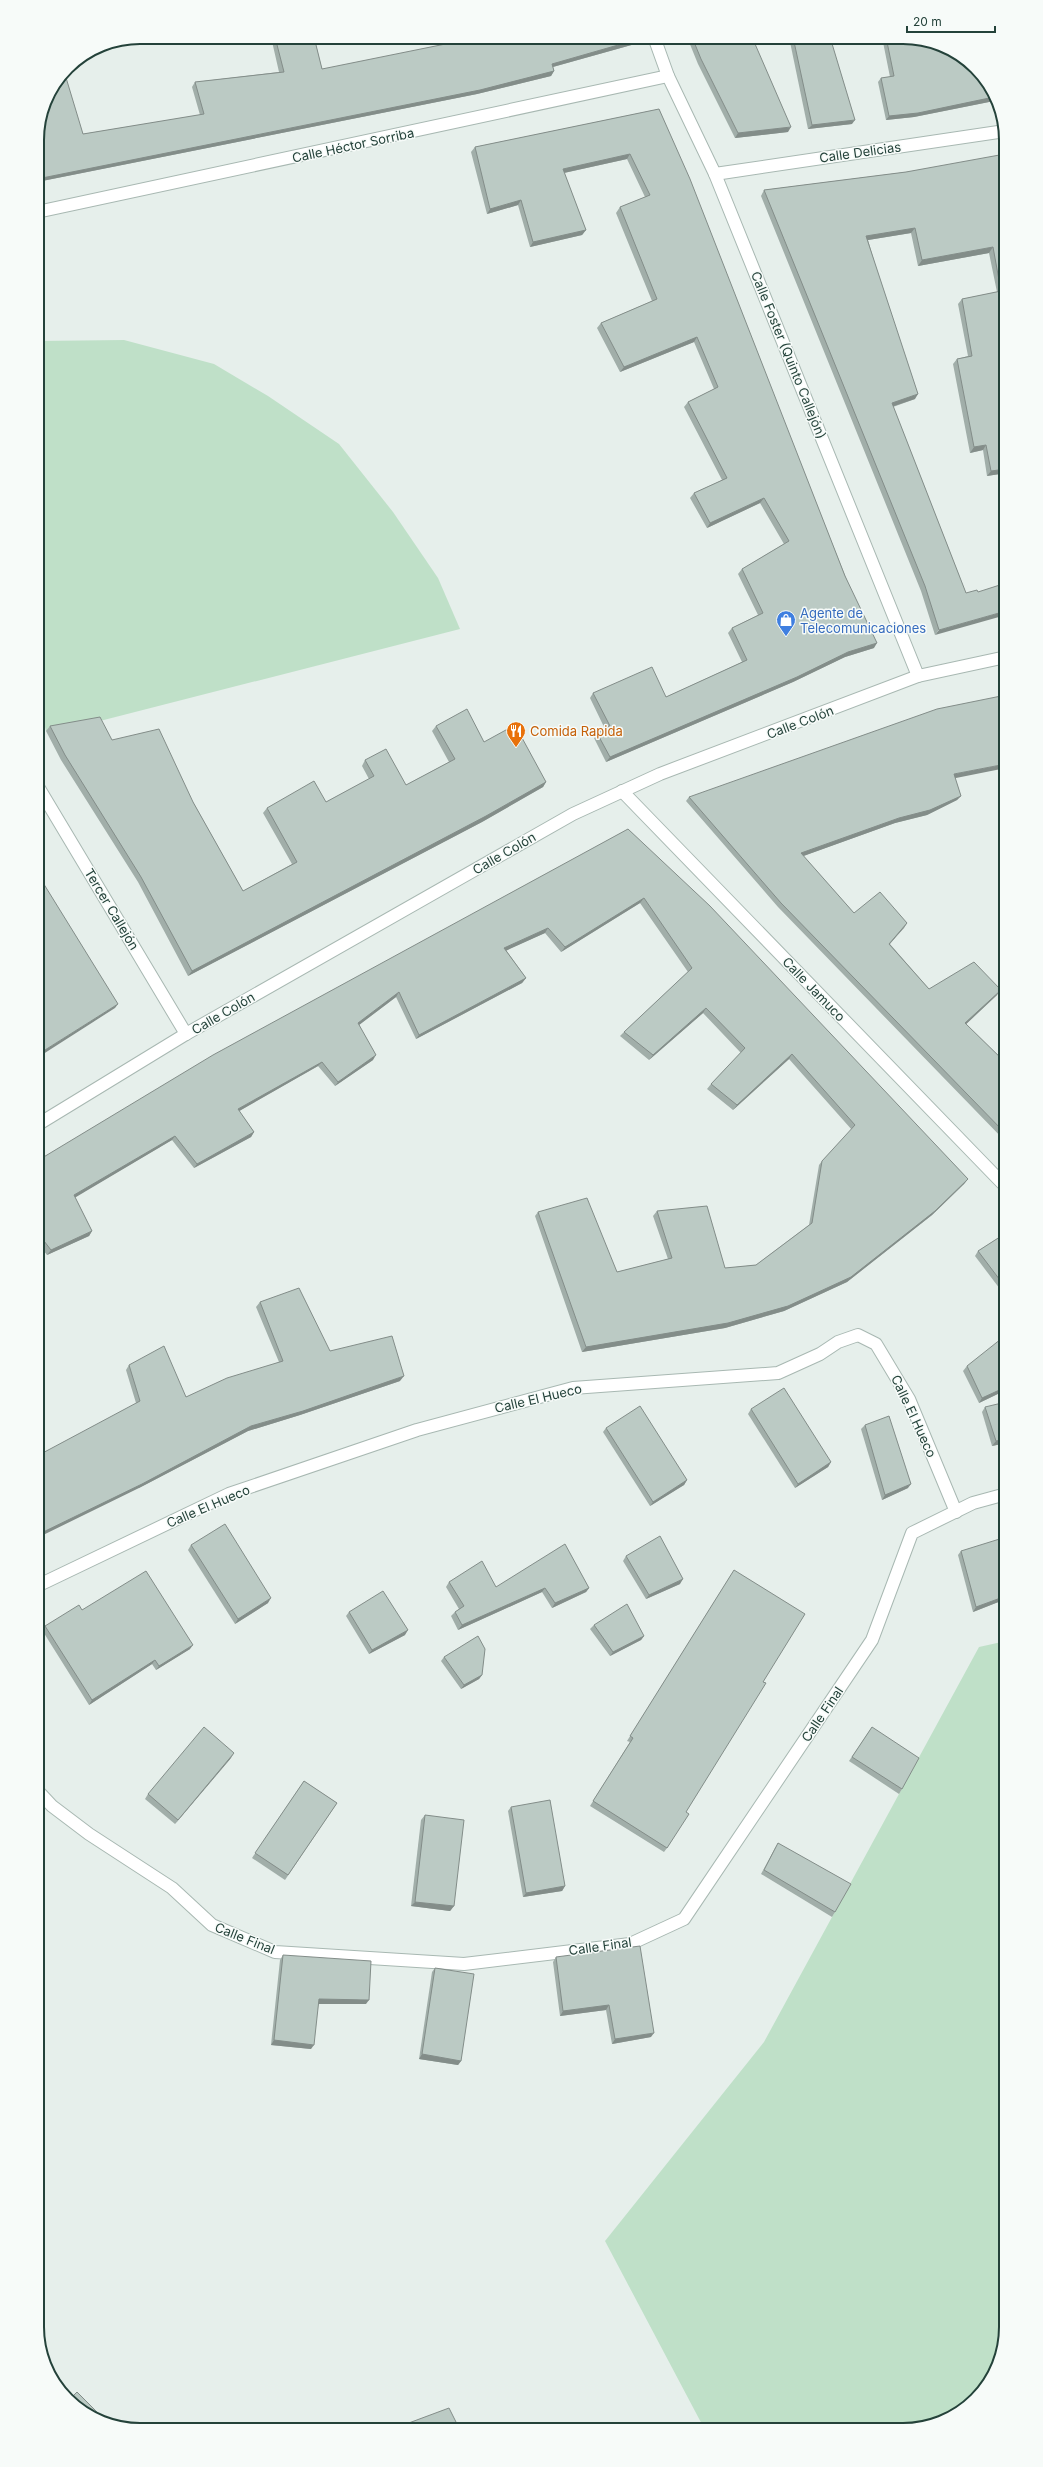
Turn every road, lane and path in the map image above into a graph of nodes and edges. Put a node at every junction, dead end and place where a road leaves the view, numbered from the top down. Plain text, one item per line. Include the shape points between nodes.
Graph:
1 (657, 44) edge
2 (668, 76) junction
3 (998, 133) edge
4 (715, 174) junction
5 (44, 210) edge
6 (999, 659) edge
7 (918, 676) junction
8 (622, 791) junction
9 (44, 797) edge
10 (186, 1034) junction
11 (44, 1121) edge
12 (999, 1180) edge
13 (999, 1496) edge
14 (956, 1512) junction
15 (44, 1583) edge
16 (44, 1797) edge

1 - 2 street, Calle Foster (Quinto Callejón)
2 - 4 street, Calle Foster (Quinto Callejón)
2 - 5 street, Calle Héctor Sorriba
3 - 4 street, Calle Delicias
4 - 7 street, Calle Foster (Quinto Callejón)
6 - 7 street, Calle Colón
7 - 8 street, Calle Colón via 660,774
8 - 10 street, Calle Colón via 573,814
8 - 12 street, Calle Jamuco
9 - 10 street, Tercer Callejón
10 - 11 street, Calle Colón
13 - 14 street, Calle Final via 973,1503
14 - 15 street, Calle El Hueco via 906,1393 876,1344 858,1335 838,1342 820,1354 778,1372 574,1388 417,1430 229,1494
14 - 16 street, Calle Final via 912,1533 872,1640 684,1919 630,1944 464,1964 276,1952 212,1925 172,1888 89,1834

